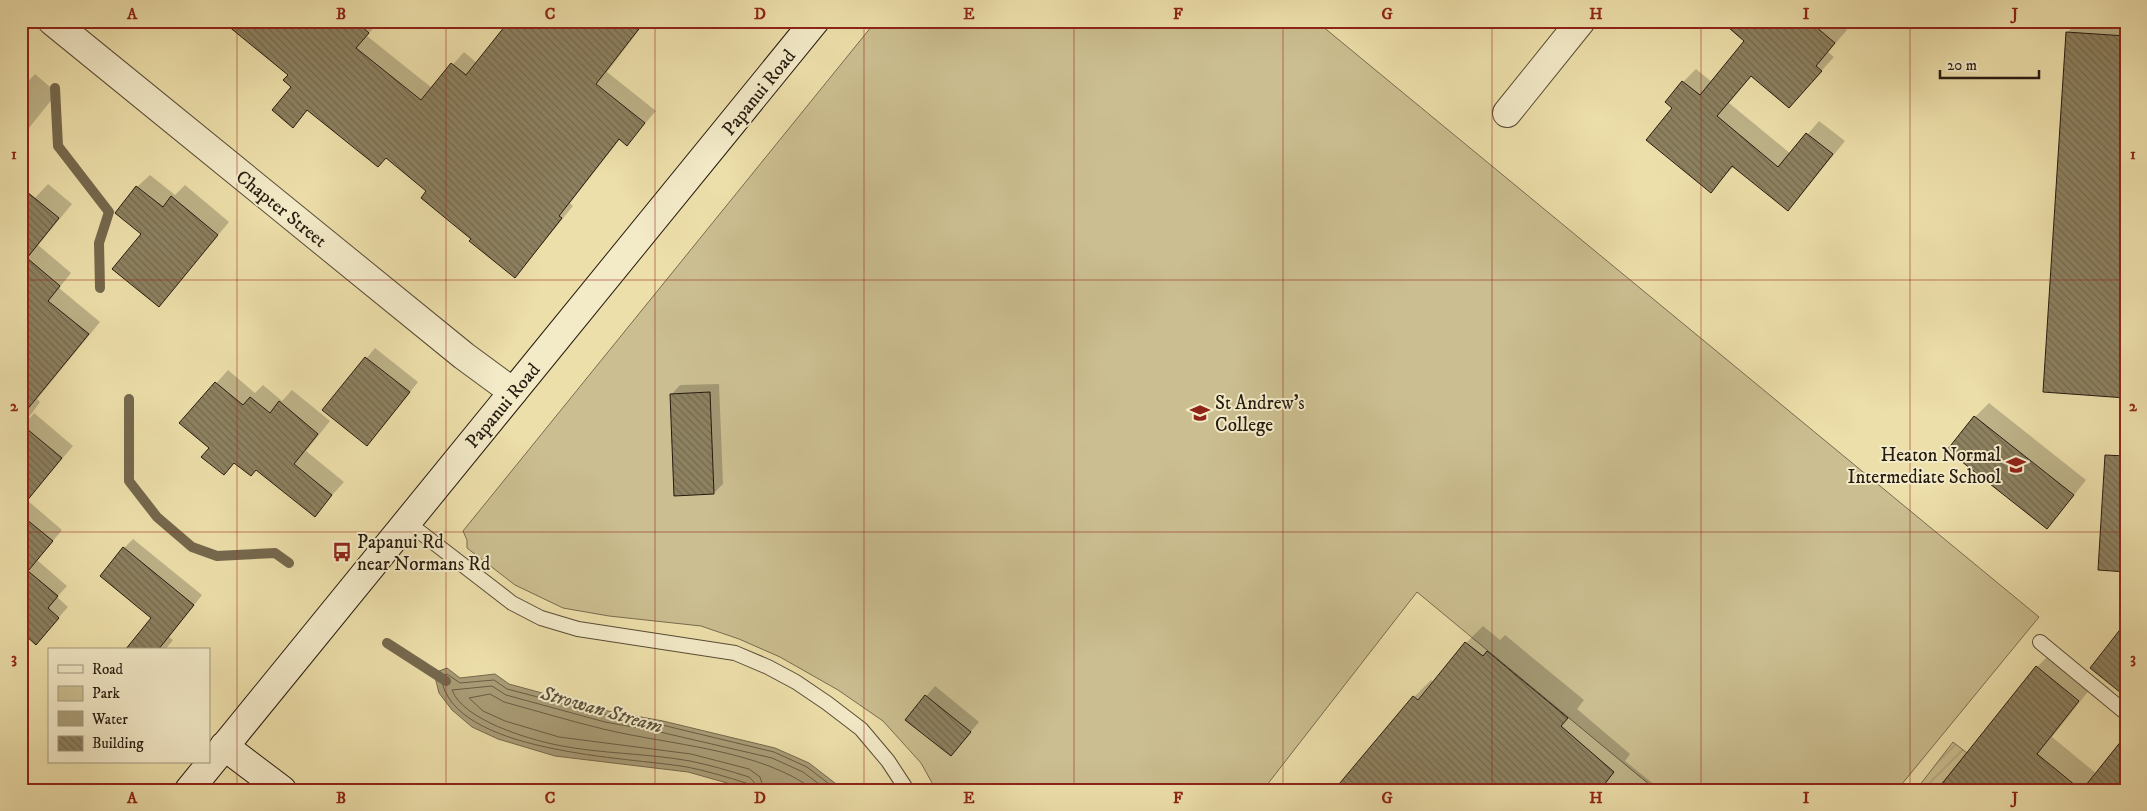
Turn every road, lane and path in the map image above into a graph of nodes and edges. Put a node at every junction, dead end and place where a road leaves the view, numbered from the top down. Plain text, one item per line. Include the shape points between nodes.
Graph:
1 (52, 21) edge
2 (815, 21) edge
3 (1581, 21) edge
4 (1507, 113) dead end
5 (513, 392) junction
6 (407, 522) junction
7 (2040, 642) dead end
8 (2126, 714) edge
9 (224, 746) junction
10 (210, 764) edge
11 (210, 764) edge
12 (189, 790) edge
13 (282, 790) edge
14 (907, 790) edge

1 - 5 main road, Chapter Street via 456,350
2 - 5 main road, Papanui Road
3 - 4 main road
5 - 6 main road, Papanui Road
6 - 9 main road, Papanui Road
6 - 14 lane via 512,603 541,618 578,629 734,653 796,682 861,729
7 - 8 lane
9 - 11 main road, Papanui Road
9 - 13 main road
10 - 12 main road, Papanui Road

